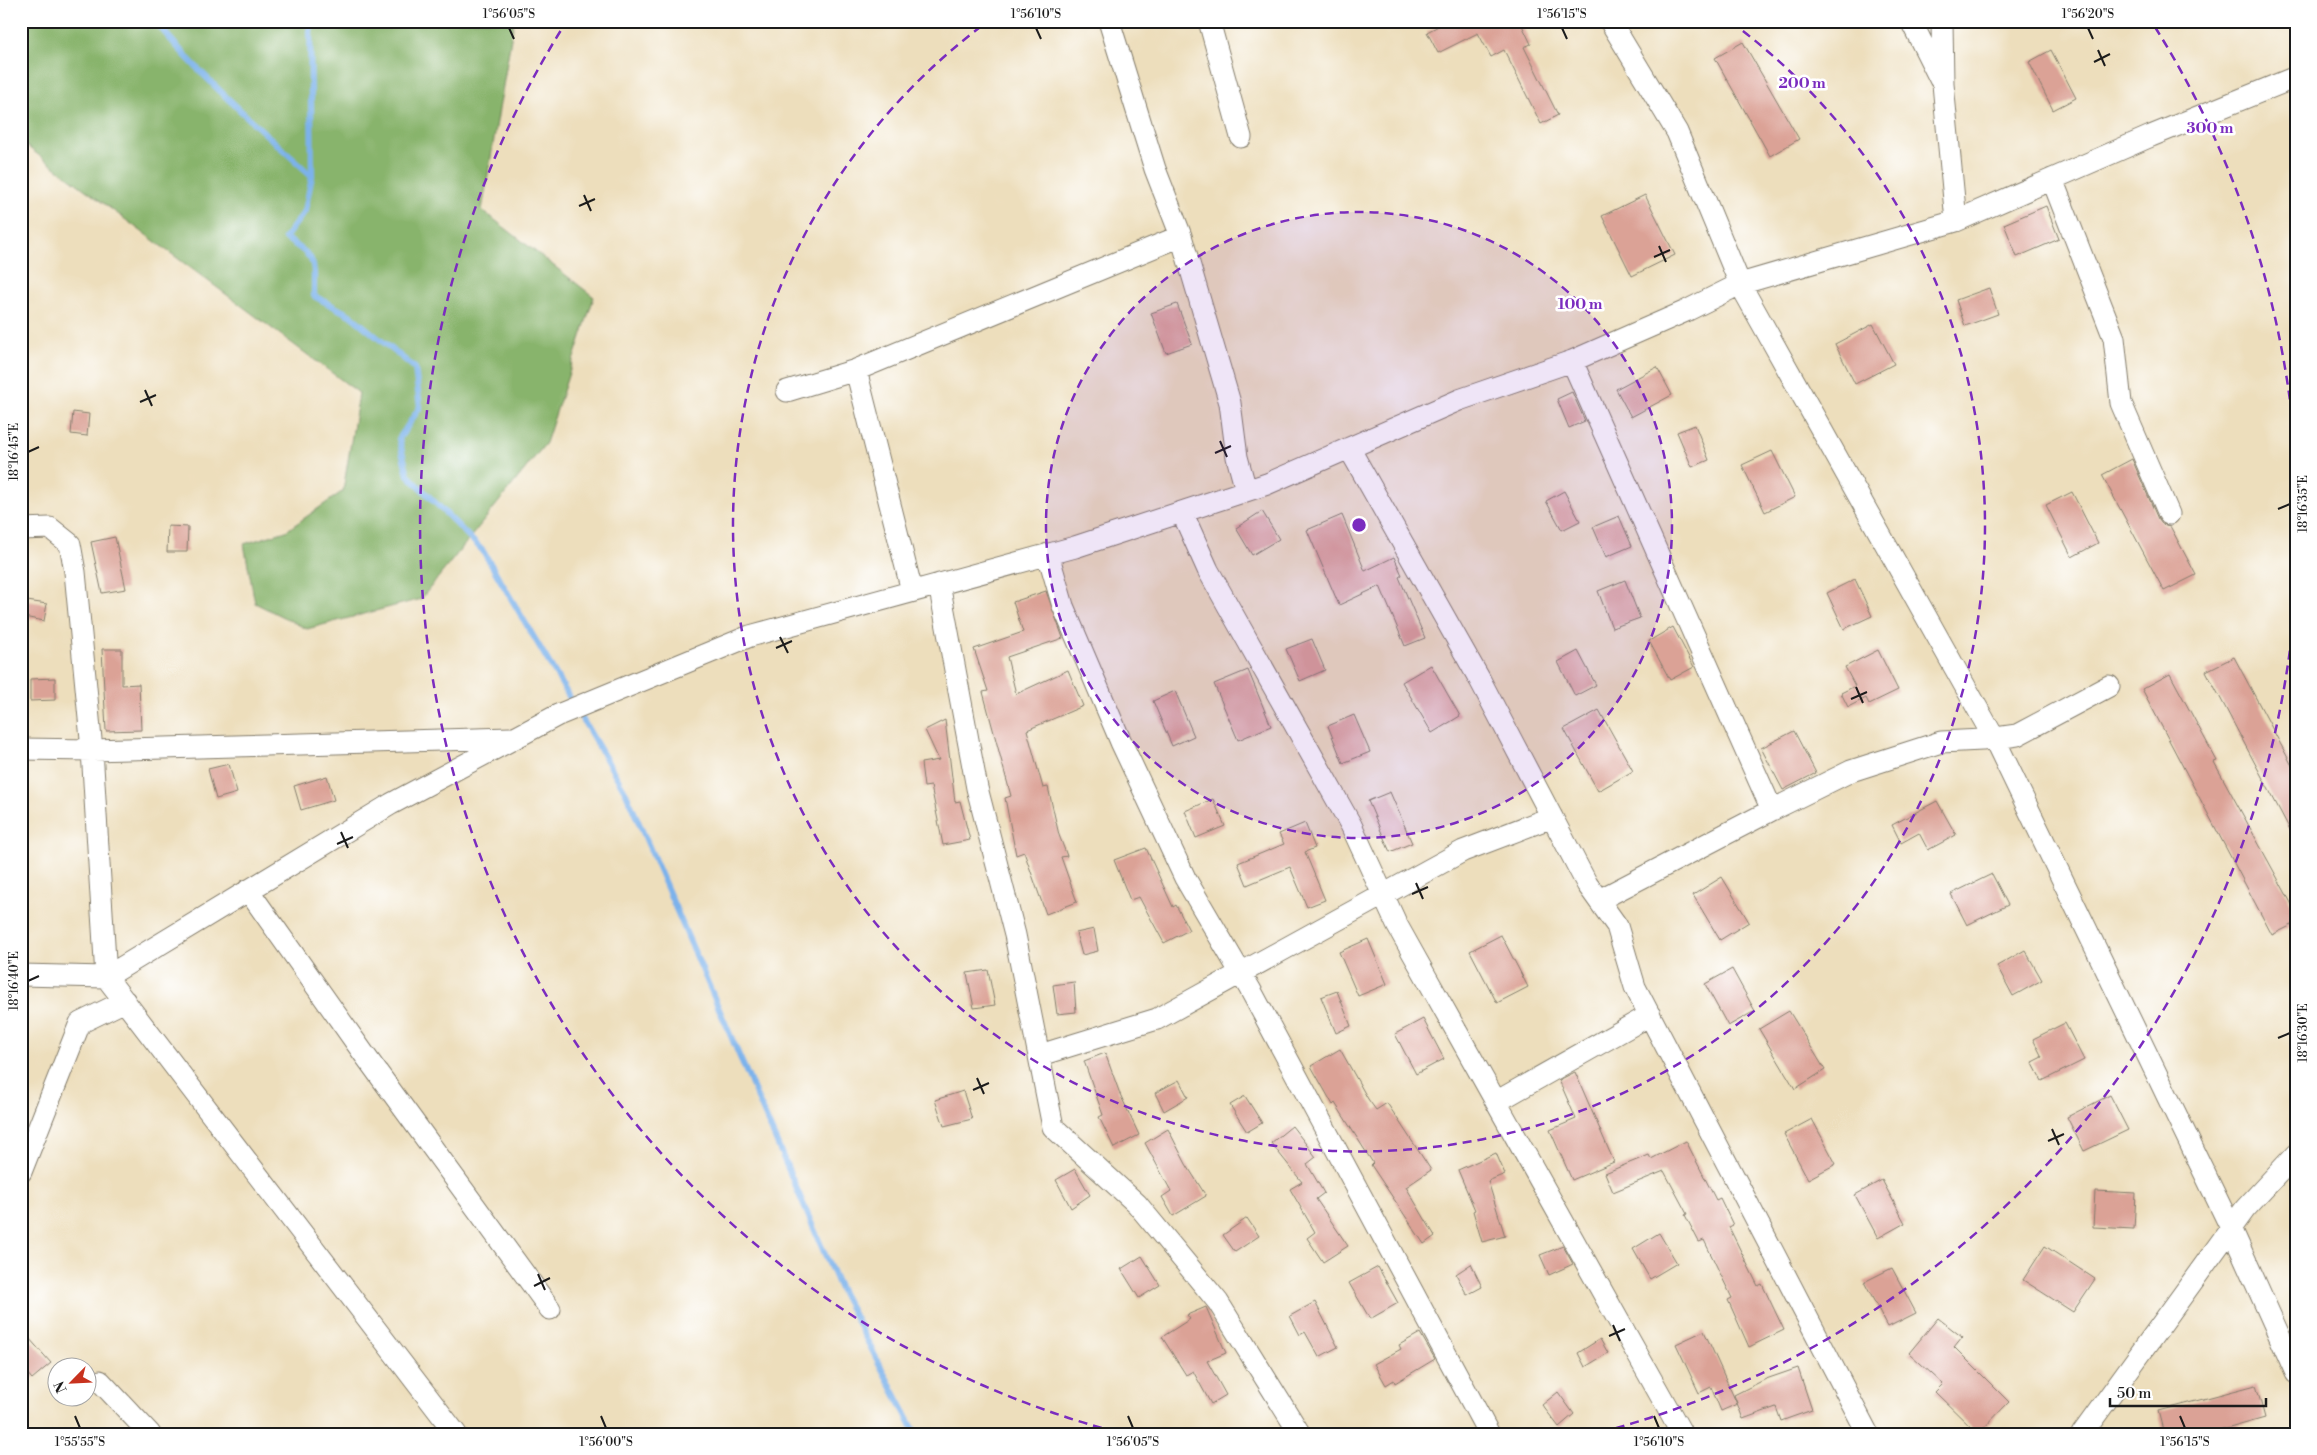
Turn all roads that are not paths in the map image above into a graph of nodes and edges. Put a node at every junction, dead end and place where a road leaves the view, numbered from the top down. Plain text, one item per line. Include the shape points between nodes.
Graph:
1 (1109, 21) edge
2 (1209, 21) edge
3 (1610, 21) edge
4 (1911, 21) edge
5 (1942, 21) edge
6 (2296, 77) edge
7 (1943, 84) junction
8 (1241, 137) dead end
9 (2052, 179) junction
10 (1956, 221) junction
11 (1181, 236) junction
12 (1740, 284) junction
13 (1572, 361) junction
14 (856, 370) junction
15 (787, 392) dead end
16 (1349, 448) junction
17 (1246, 490) junction
18 (1182, 512) junction
19 (2169, 514) dead end
20 (21, 529) edge
21 (1048, 554) junction
22 (940, 584) junction
23 (912, 591) junction
24 (2109, 686) dead end
25 (516, 738) junction
26 (1994, 738) junction
27 (21, 749) edge
28 (92, 750) junction
29 (1772, 810) junction
30 (1552, 818) junction
31 (248, 890) junction
32 (1383, 895) junction
33 (1599, 900) junction
34 (1240, 972) junction
35 (21, 974) edge
36 (106, 977) junction
37 (125, 1001) junction
38 (1650, 1015) junction
39 (1040, 1055) junction
40 (1496, 1102) junction
41 (2296, 1154) edge
42 (21, 1172) edge
43 (2231, 1228) junction
44 (550, 1309) dead end
45 (2296, 1373) edge
46 (100, 1381) dead end
47 (150, 1434) edge
48 (456, 1434) edge
49 (1300, 1434) edge
50 (1489, 1434) edge
51 (1682, 1434) edge
52 (1868, 1434) edge
53 (2082, 1434) edge

1 - 11 street via 1155,169
2 - 8 street
3 - 12 street via 1677,132
4 - 7 street
5 - 7 street
6 - 9 street
7 - 10 street
9 - 10 street
9 - 19 street via 2114,338 2121,403
10 - 12 street
11 - 14 street
11 - 17 street via 1230,403 1237,457
12 - 13 street
12 - 26 street
13 - 16 street via 1459,400
13 - 29 street
14 - 15 street
14 - 23 street
16 - 17 street
16 - 30 street via 1480,680
17 - 18 street
18 - 21 street
18 - 32 street via 1208,570 1350,825
20 - 28 street via 50,528 70,544 76,572
21 - 22 street
21 - 34 street via 1063,606 1121,742 1185,878
22 - 23 street
22 - 39 street via 977,788 1015,935
23 - 25 street via 750,636 558,715
24 - 26 street via 2016,735
25 - 28 street
25 - 31 street via 391,804
26 - 29 street via 1941,742 1851,771
26 - 43 street
27 - 28 street
28 - 36 street
29 - 33 street
30 - 32 street via 1463,851
30 - 33 street
31 - 36 street
31 - 44 street
32 - 34 street
32 - 40 street via 1396,925
33 - 38 street via 1617,926 1635,987
34 - 39 street via 1157,1019
34 - 50 street
35 - 36 street
36 - 37 street
37 - 42 street via 80,1023
37 - 48 street
38 - 40 street
38 - 52 street
39 - 49 street via 1053,1127 1137,1204 1218,1302
40 - 51 street
41 - 43 street via 2244,1209
43 - 45 street
43 - 53 street
46 - 47 street

